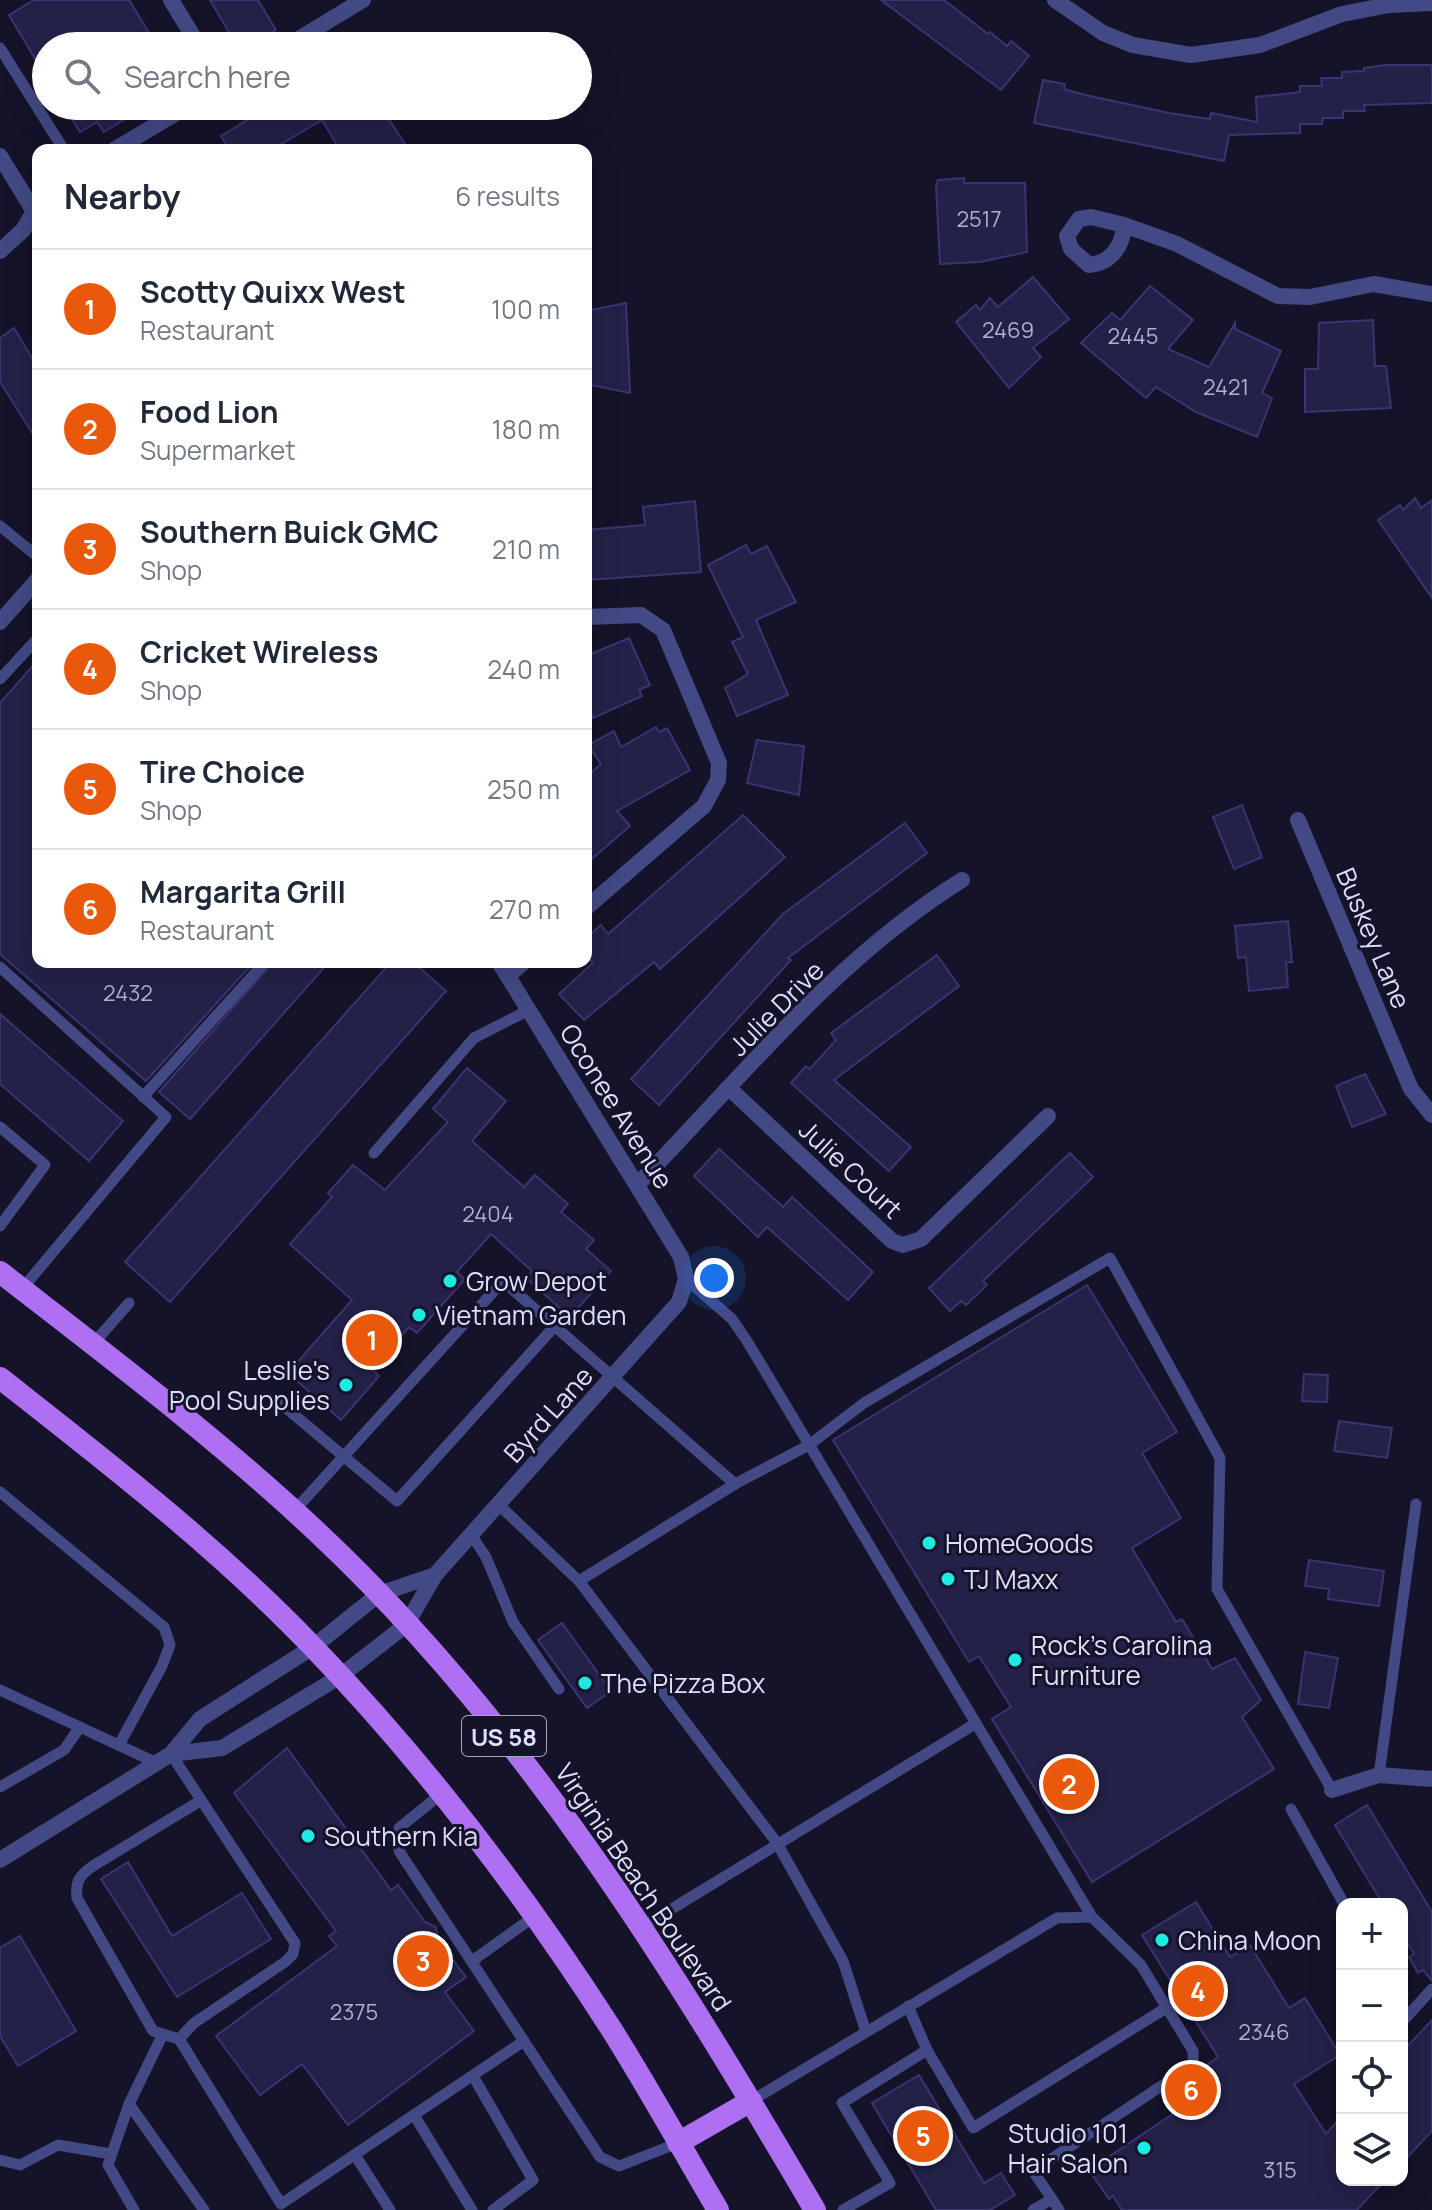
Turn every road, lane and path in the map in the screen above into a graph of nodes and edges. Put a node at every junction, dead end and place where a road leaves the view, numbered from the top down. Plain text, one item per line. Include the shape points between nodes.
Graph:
1 (171, 0) edge
2 (363, 0) edge
3 (1055, 0) edge
4 (1431, 2) edge
5 (190, 32) edge
6 (310, 32) edge
7 (0, 48) edge
8 (32, 99) edge
9 (45, 120) edge
10 (164, 120) edge
11 (60, 144) edge
12 (124, 144) edge
13 (0, 156) edge
14 (32, 204) edge
15 (32, 218) edge
16 (1124, 225) dead end
17 (0, 251) edge
18 (1432, 294) edge
19 (2, 531) edge
20 (32, 553) edge
21 (32, 586) edge
22 (592, 617) edge
23 (0, 622) edge
24 (32, 644) edge
25 (0, 679) edge
26 (1298, 820) dead end
27 (962, 880) dead end
28 (592, 903) edge
29 (0, 967) edge
30 (260, 968) edge
31 (503, 969) edge
32 (529, 1010) junction
33 (730, 1089) junction
34 (143, 1097) junction
35 (1432, 1115) edge
36 (1048, 1116) dead end
37 (0, 1127) edge
38 (374, 1153) dead end
39 (638, 1184) junction
40 (0, 1226) edge
41 (0, 1272) edge
42 (686, 1279) junction
43 (22, 1289) junction
44 (129, 1303) dead end
45 (554, 1327) junction
46 (93, 1344) junction
47 (0, 1378) edge
48 (612, 1379) junction
49 (280, 1403) dead end
50 (809, 1445) junction
51 (344, 1456) junction
52 (735, 1484) junction
53 (0, 1492) edge
54 (1416, 1504) dead end
55 (499, 1505) junction
56 (294, 1511) junction
57 (472, 1536) junction
58 (435, 1575) junction
59 (579, 1581) junction
60 (379, 1594) junction
61 (406, 1625) junction
62 (313, 1647) junction
63 (339, 1677) junction
64 (559, 1689) dead end
65 (0, 1690) edge
66 (975, 1724) junction
67 (80, 1727) junction
68 (119, 1745) junction
69 (164, 1759) junction
70 (1379, 1775) junction
71 (1432, 1779) edge
72 (0, 1787) edge
73 (1332, 1790) joint
74 (441, 1794) junction
75 (200, 1801) junction
76 (1291, 1809) dead end
77 (777, 1843) junction
78 (0, 1860) edge
79 (1341, 1898) edge
80 (535, 1916) junction
81 (1092, 1917) junction
82 (642, 1927) junction
83 (472, 1961) junction
84 (1432, 1989) edge
85 (908, 2006) junction
86 (1166, 2008) junction
87 (1408, 2015) edge
88 (865, 2029) junction
89 (162, 2036) junction
90 (179, 2039) junction
91 (524, 2041) junction
92 (927, 2050) junction
93 (473, 2076) junction
94 (751, 2101) junction
95 (129, 2104) junction
96 (414, 2115) junction
97 (678, 2143) junction
98 (111, 2154) junction
99 (355, 2155) junction
100 (0, 2160) edge
101 (1052, 2199) junction
102 (277, 2207) edge
103 (134, 2210) edge
104 (204, 2210) edge
105 (390, 2210) edge
106 (472, 2210) edge
107 (493, 2210) edge
108 (718, 2210) edge
109 (815, 2210) edge
110 (843, 2210) edge
111 (1033, 2210) edge
112 (1059, 2210) edge

1 - 5 street
2 - 6 street
3 - 4 street via 1103,33 1133,45 1191,55 1260,45 1342,14
7 - 8 lane
9 - 11 lane
10 - 12 street
13 - 14 street
15 - 17 street
16 - 18 street via 1177,244 1278,296 1310,297 1374,284
19 - 20 lane
21 - 23 street
22 - 28 street via 641,615 663,630 719,763 718,780 704,806
24 - 25 lane
26 - 35 street, Buskey Lane via 1411,1089
27 - 33 street, Julie Drive via 908,917 807,1004
29 - 34 lane
30 - 34 lane
31 - 32 street, Oconee Avenue
32 - 38 lane via 474,1038
32 - 39 street, Oconee Avenue
33 - 36 street, Julie Court via 892,1241 903,1245 921,1239
33 - 39 street, Julie Drive
34 - 43 lane via 166,1117
37 - 40 lane via 45,1165
39 - 42 street, Oconee Avenue via 681,1257
41 - 43 main road, Virginia Beach Boulevard / US 58
42 - 48 street, Byrd Lane via 679,1302
42 - 50 lane via 732,1319
43 - 46 main road, Virginia Beach Boulevard / US 58
44 - 46 lane
45 - 48 lane
45 - 51 lane via 397,1501
45 - 51 lane via 503,1281
46 - 56 main road, Virginia Beach Boulevard / US 58
47 - 62 main road via 165,1507
48 - 52 lane
48 - 55 street, Byrd Lane
49 - 51 lane
50 - 52 lane
50 - 66 lane
50 - 73 lane via 864,1403 1110,1258 1220,1458 1217,1589
51 - 56 lane
52 - 59 lane
53 - 68 lane via 164,1627 170,1645 162,1666
54 - 70 lane
55 - 57 street, Byrd Lane
55 - 59 lane
56 - 60 main road, Virginia Beach Boulevard / US 58
57 - 58 street, Byrd Lane
57 - 64 lane via 513,1622
58 - 60 street, Byrd Lane
58 - 61 street, Byrd Lane
59 - 77 lane
60 - 61 main road, Virginia Beach Boulevard / US 58
60 - 62 street, Byrd Lane
61 - 63 street, Byrd Lane
61 - 82 main road, Virginia Beach Boulevard / US 58 via 545,1787
62 - 63 main road
62 - 69 street, Byrd Lane via 200,1719
63 - 69 street, Byrd Lane via 222,1748
63 - 74 main road
65 - 67 lane
66 - 77 lane
66 - 81 lane
67 - 68 lane
67 - 72 lane via 64,1750
68 - 69 lane
69 - 75 lane
69 - 78 street, Byrd Lane
70 - 71 street
70 - 73 street
74 - 80 main road
74 - 83 lane via 399,1828 399,1851
75 - 89 lane via 93,1866 78,1878 76,1887 77,1898 153,2031
75 - 90 lane via 295,1943 285,1962 194,2023
76 - 79 lane
77 - 82 lane
77 - 88 lane via 843,1961
80 - 83 lane
80 - 97 main road via 612,2030
81 - 85 lane via 1057,1918
81 - 86 lane via 1141,1965
82 - 94 main road, Virginia Beach Boulevard / US 58
83 - 91 lane
84 - 87 lane
85 - 88 lane
85 - 92 lane
86 - 92 lane via 973,2128
86 - 101 lane via 1193,2051 1193,2065 1039,2167 1037,2179
88 - 94 lane
89 - 90 lane
89 - 95 lane
90 - 102 lane
91 - 93 lane
91 - 97 lane via 600,2157 619,2166
92 - 110 lane via 842,2103 890,2183
93 - 96 lane
93 - 107 lane via 533,2180
94 - 97 main road
94 - 109 main road, Virginia Beach Boulevard / US 58
95 - 98 lane
95 - 104 lane
96 - 99 lane
96 - 106 lane
97 - 108 main road
98 - 100 lane via 58,2145 20,2165
98 - 103 lane via 108,2165 114,2180
99 - 102 lane
99 - 105 lane
101 - 111 lane
101 - 112 lane

